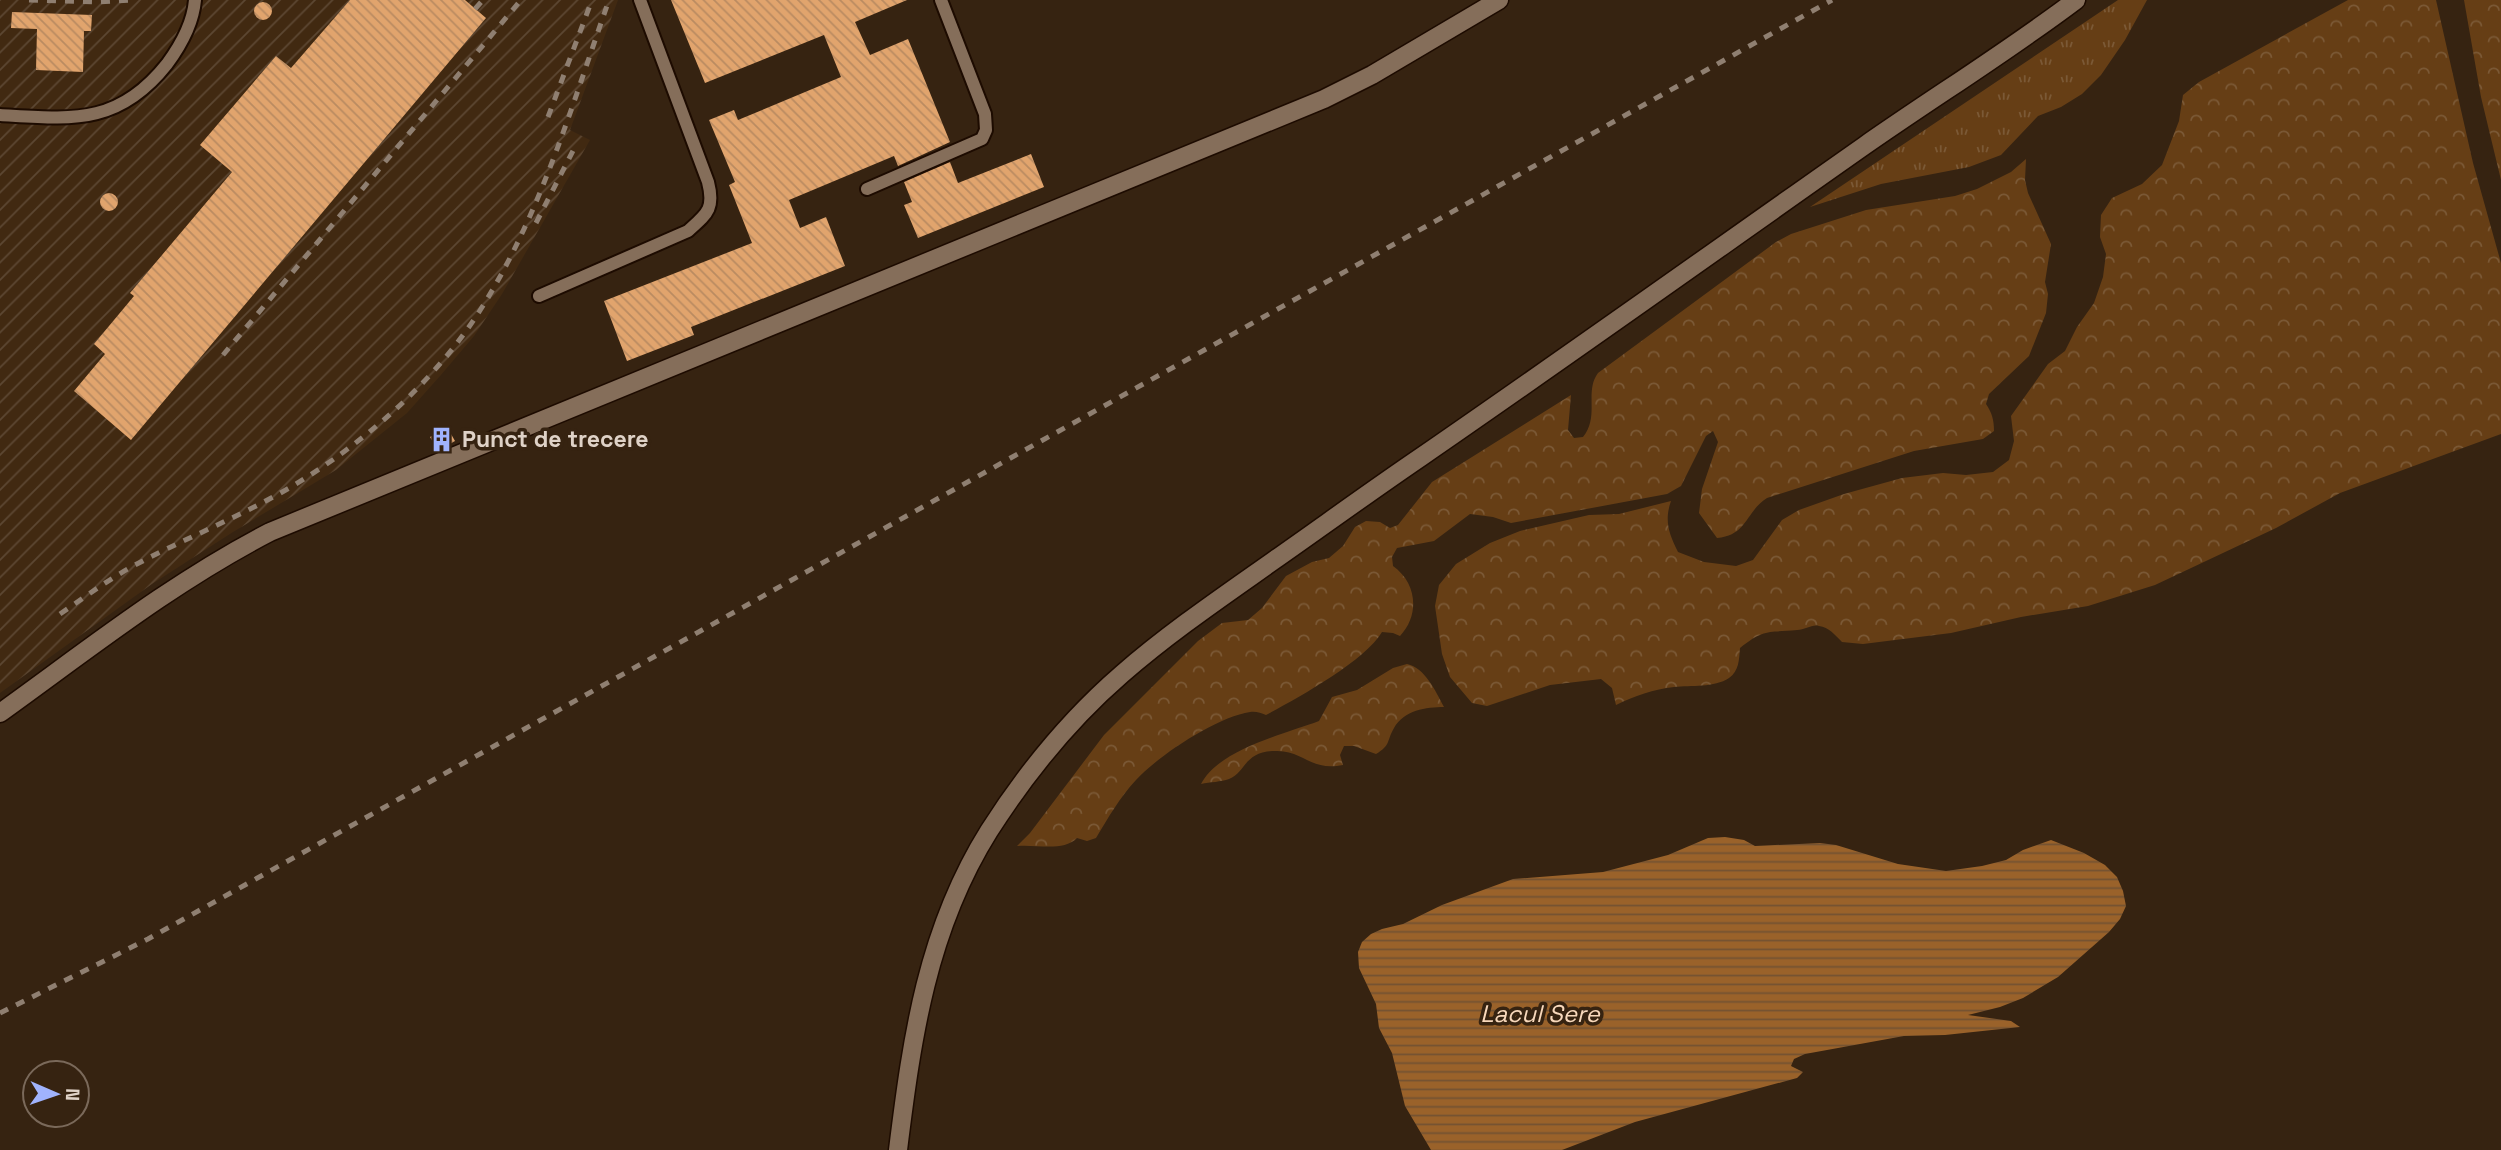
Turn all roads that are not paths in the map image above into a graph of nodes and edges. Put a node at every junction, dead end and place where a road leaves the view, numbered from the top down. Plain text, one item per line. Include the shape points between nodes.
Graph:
1 (195, 0) edge
2 (640, 0) edge
3 (941, 0) edge
4 (1499, 0) edge
5 (2076, 0) edge
6 (0, 115) edge
7 (867, 189) dead end
8 (539, 296) dead end
9 (0, 713) edge
10 (898, 1150) edge

1 - 6 lane via 174,54 144,90 128,101 83,116
2 - 8 lane via 708,182 712,196 708,213 688,231
3 - 7 lane via 985,114 986,130 982,139
4 - 9 main road via 1324,99 270,532 163,594
5 - 10 main road via 1369,492 1163,640 1082,712 988,833 947,915 920,1002

